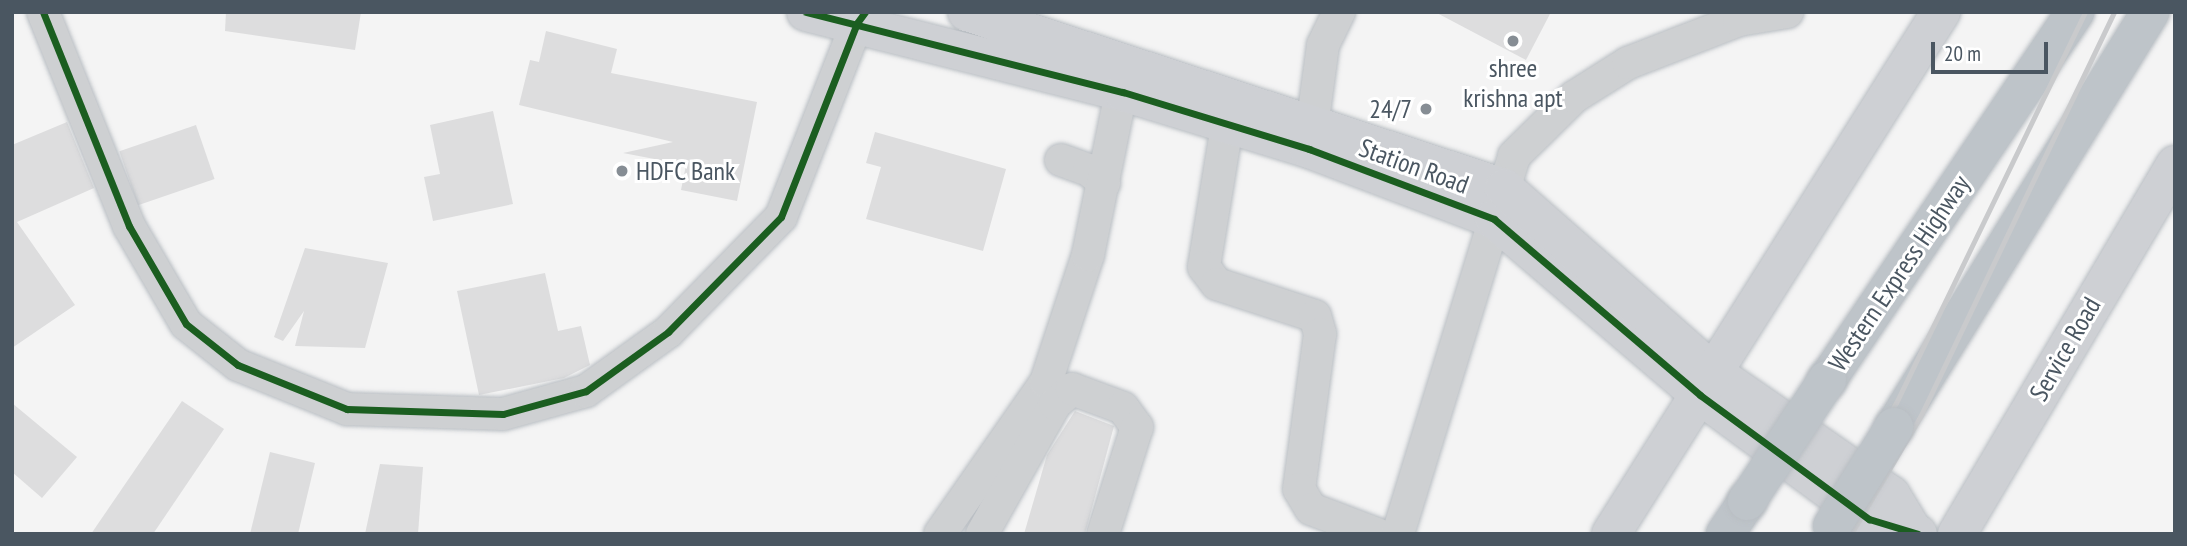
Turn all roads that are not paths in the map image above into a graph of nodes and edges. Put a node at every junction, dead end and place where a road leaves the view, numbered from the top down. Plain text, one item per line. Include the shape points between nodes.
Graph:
1 (43, 12) edge
2 (806, 12) edge
3 (967, 12) edge
4 (1339, 12) edge
5 (1787, 12) edge
6 (1941, 12) edge
7 (2150, 12) edge
8 (2175, 15) edge
9 (861, 18) edge
10 (2069, 18) edge
11 (2118, 64) junction
12 (1125, 78) junction
13 (1227, 127) junction
14 (1312, 137) junction
15 (1061, 160) dead end
16 (2175, 165) edge
17 (1104, 183) junction
18 (1499, 204) junction
19 (1707, 384) junction
20 (1000, 443) junction
21 (1023, 465) junction
22 (1830, 530) edge
23 (1915, 532) edge
24 (940, 534) edge
25 (982, 534) edge
26 (1103, 534) edge
27 (1377, 534) edge
28 (1398, 534) edge
29 (1611, 534) edge
30 (1725, 534) edge
31 (1957, 534) edge

1 - 9 street via 129,226 186,324 238,365 347,409 503,414 586,391 668,332 781,217
2 - 9 street, Station Road
3 - 12 street, Station Road
4 - 14 street via 1323,46
5 - 18 street via 1739,20 1628,63 1574,97 1514,156
6 - 19 street
7 - 11 highway
8 - 11 highway
9 - 12 street, Station Road
10 - 30 highway, Western Express Highway, bridge
11 - 22 highway, bridge
12 - 13 street, Station Road
12 - 14 street, Station Road
12 - 17 street
13 - 14 street, Station Road
13 - 27 street via 1204,267 1217,284 1315,316 1320,334 1299,489 1311,509
14 - 18 street, Station Road
15 - 17 street via 1089,170
16 - 31 street, Service Road
17 - 20 street via 1088,255 1046,382
18 - 19 street, Station Road
18 - 28 street
19 - 23 street, Station Road via 1891,495
19 - 29 street
20 - 21 street
20 - 24 street
21 - 25 street
21 - 26 street via 1055,404 1072,389 1123,408 1137,428

